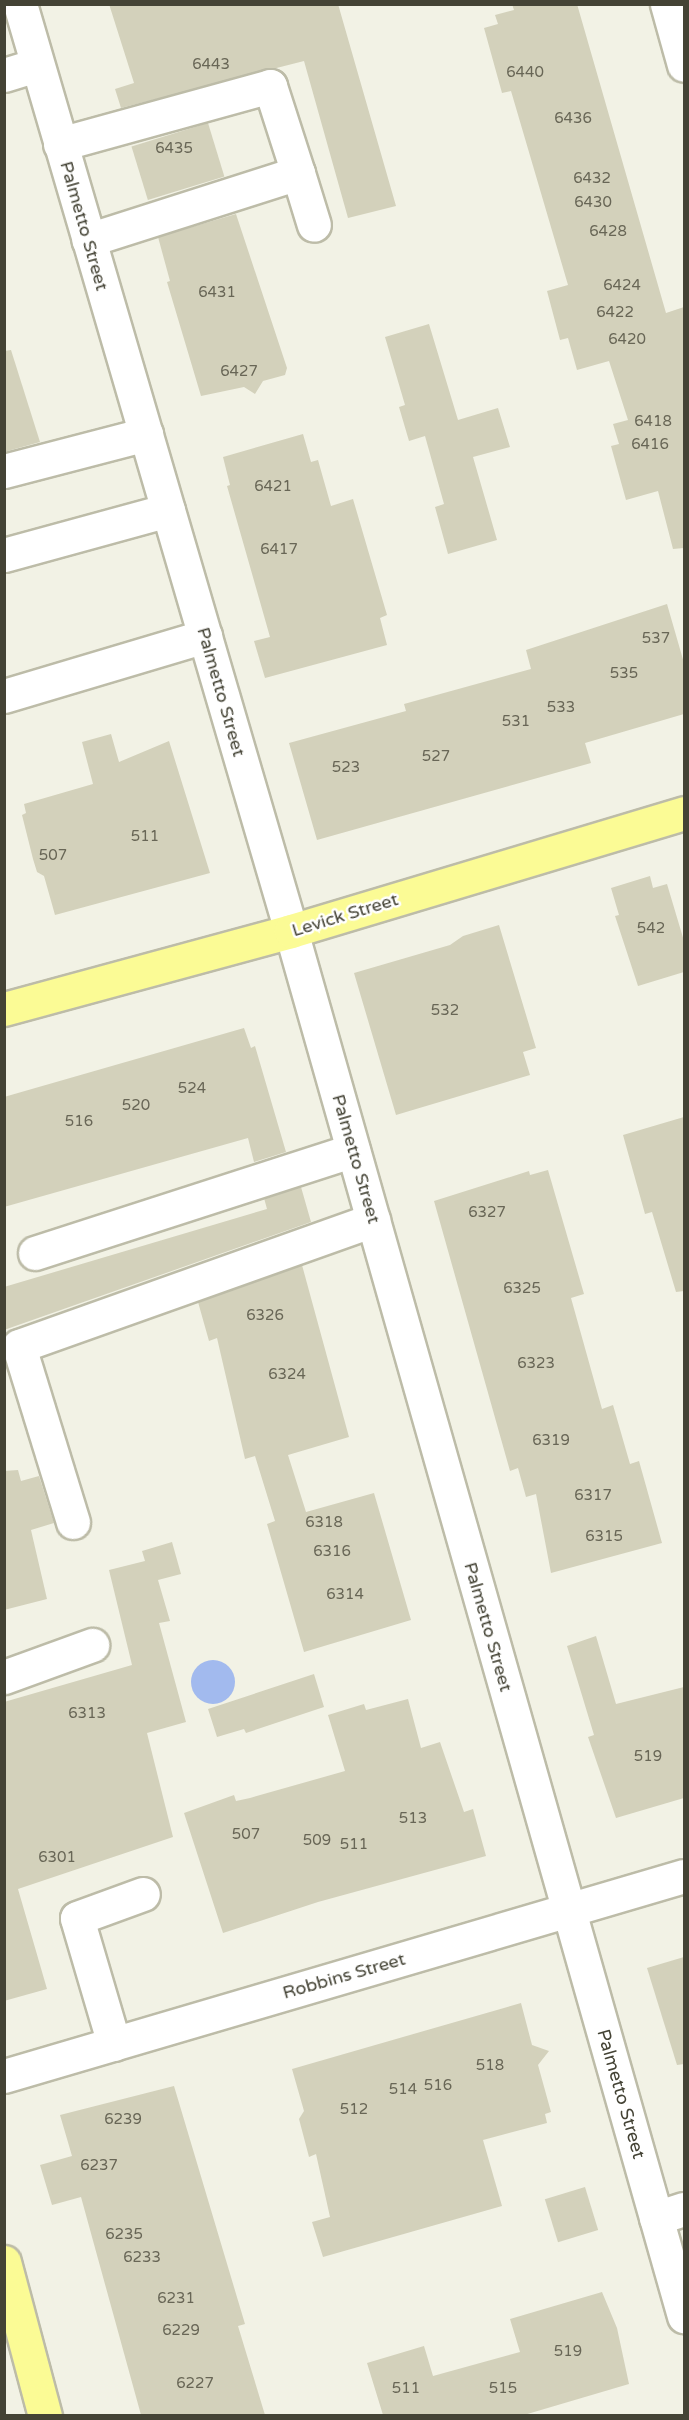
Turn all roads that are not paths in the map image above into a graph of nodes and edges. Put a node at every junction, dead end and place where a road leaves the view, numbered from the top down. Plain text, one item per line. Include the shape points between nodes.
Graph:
1 (20, 4) edge
2 (667, 4) edge
3 (37, 65) junction
4 (684, 65) edge
5 (4, 75) edge
6 (60, 144) junction
7 (298, 173) junction
8 (314, 225) dead end
9 (88, 240) junction
10 (146, 434) junction
11 (4, 471) edge
12 (168, 510) junction
13 (4, 555) edge
14 (205, 636) junction
15 (4, 696) edge
16 (684, 813) edge
17 (291, 931) junction
18 (4, 1009) edge
19 (353, 1150) junction
20 (373, 1220) junction
21 (35, 1254) dead end
22 (73, 1522) dead end
23 (92, 1645) dead end
24 (4, 1677) edge
25 (684, 1876) edge
26 (143, 1894) dead end
27 (568, 1910) junction
28 (114, 2044) junction
29 (4, 2076) edge
30 (670, 2213) edge
31 (4, 2262) edge
32 (684, 2316) edge
33 (45, 2415) edge

1 - 3 street, Palmetto Street
2 - 4 street
3 - 5 street
3 - 6 street, Palmetto Street
6 - 7 street via 270,86
6 - 9 street, Palmetto Street
7 - 8 street
7 - 9 street
9 - 10 street, Palmetto Street
10 - 11 street
10 - 12 street, Palmetto Street
12 - 13 street
12 - 14 street, Palmetto Street
14 - 15 street
14 - 17 street, Palmetto Street
16 - 17 main road, Levick Street
17 - 18 main road, Levick Street
17 - 19 street, Palmetto Street
19 - 20 street, Palmetto Street
19 - 21 street
20 - 22 street via 19,1346
20 - 27 street, Palmetto Street
23 - 24 street
25 - 27 street, Robbins Street
26 - 28 street via 77,1918
27 - 28 street, Robbins Street
27 - 30 street, Palmetto Street
28 - 29 street, Robbins Street
30 - 32 street, Palmetto Street
31 - 33 main road

